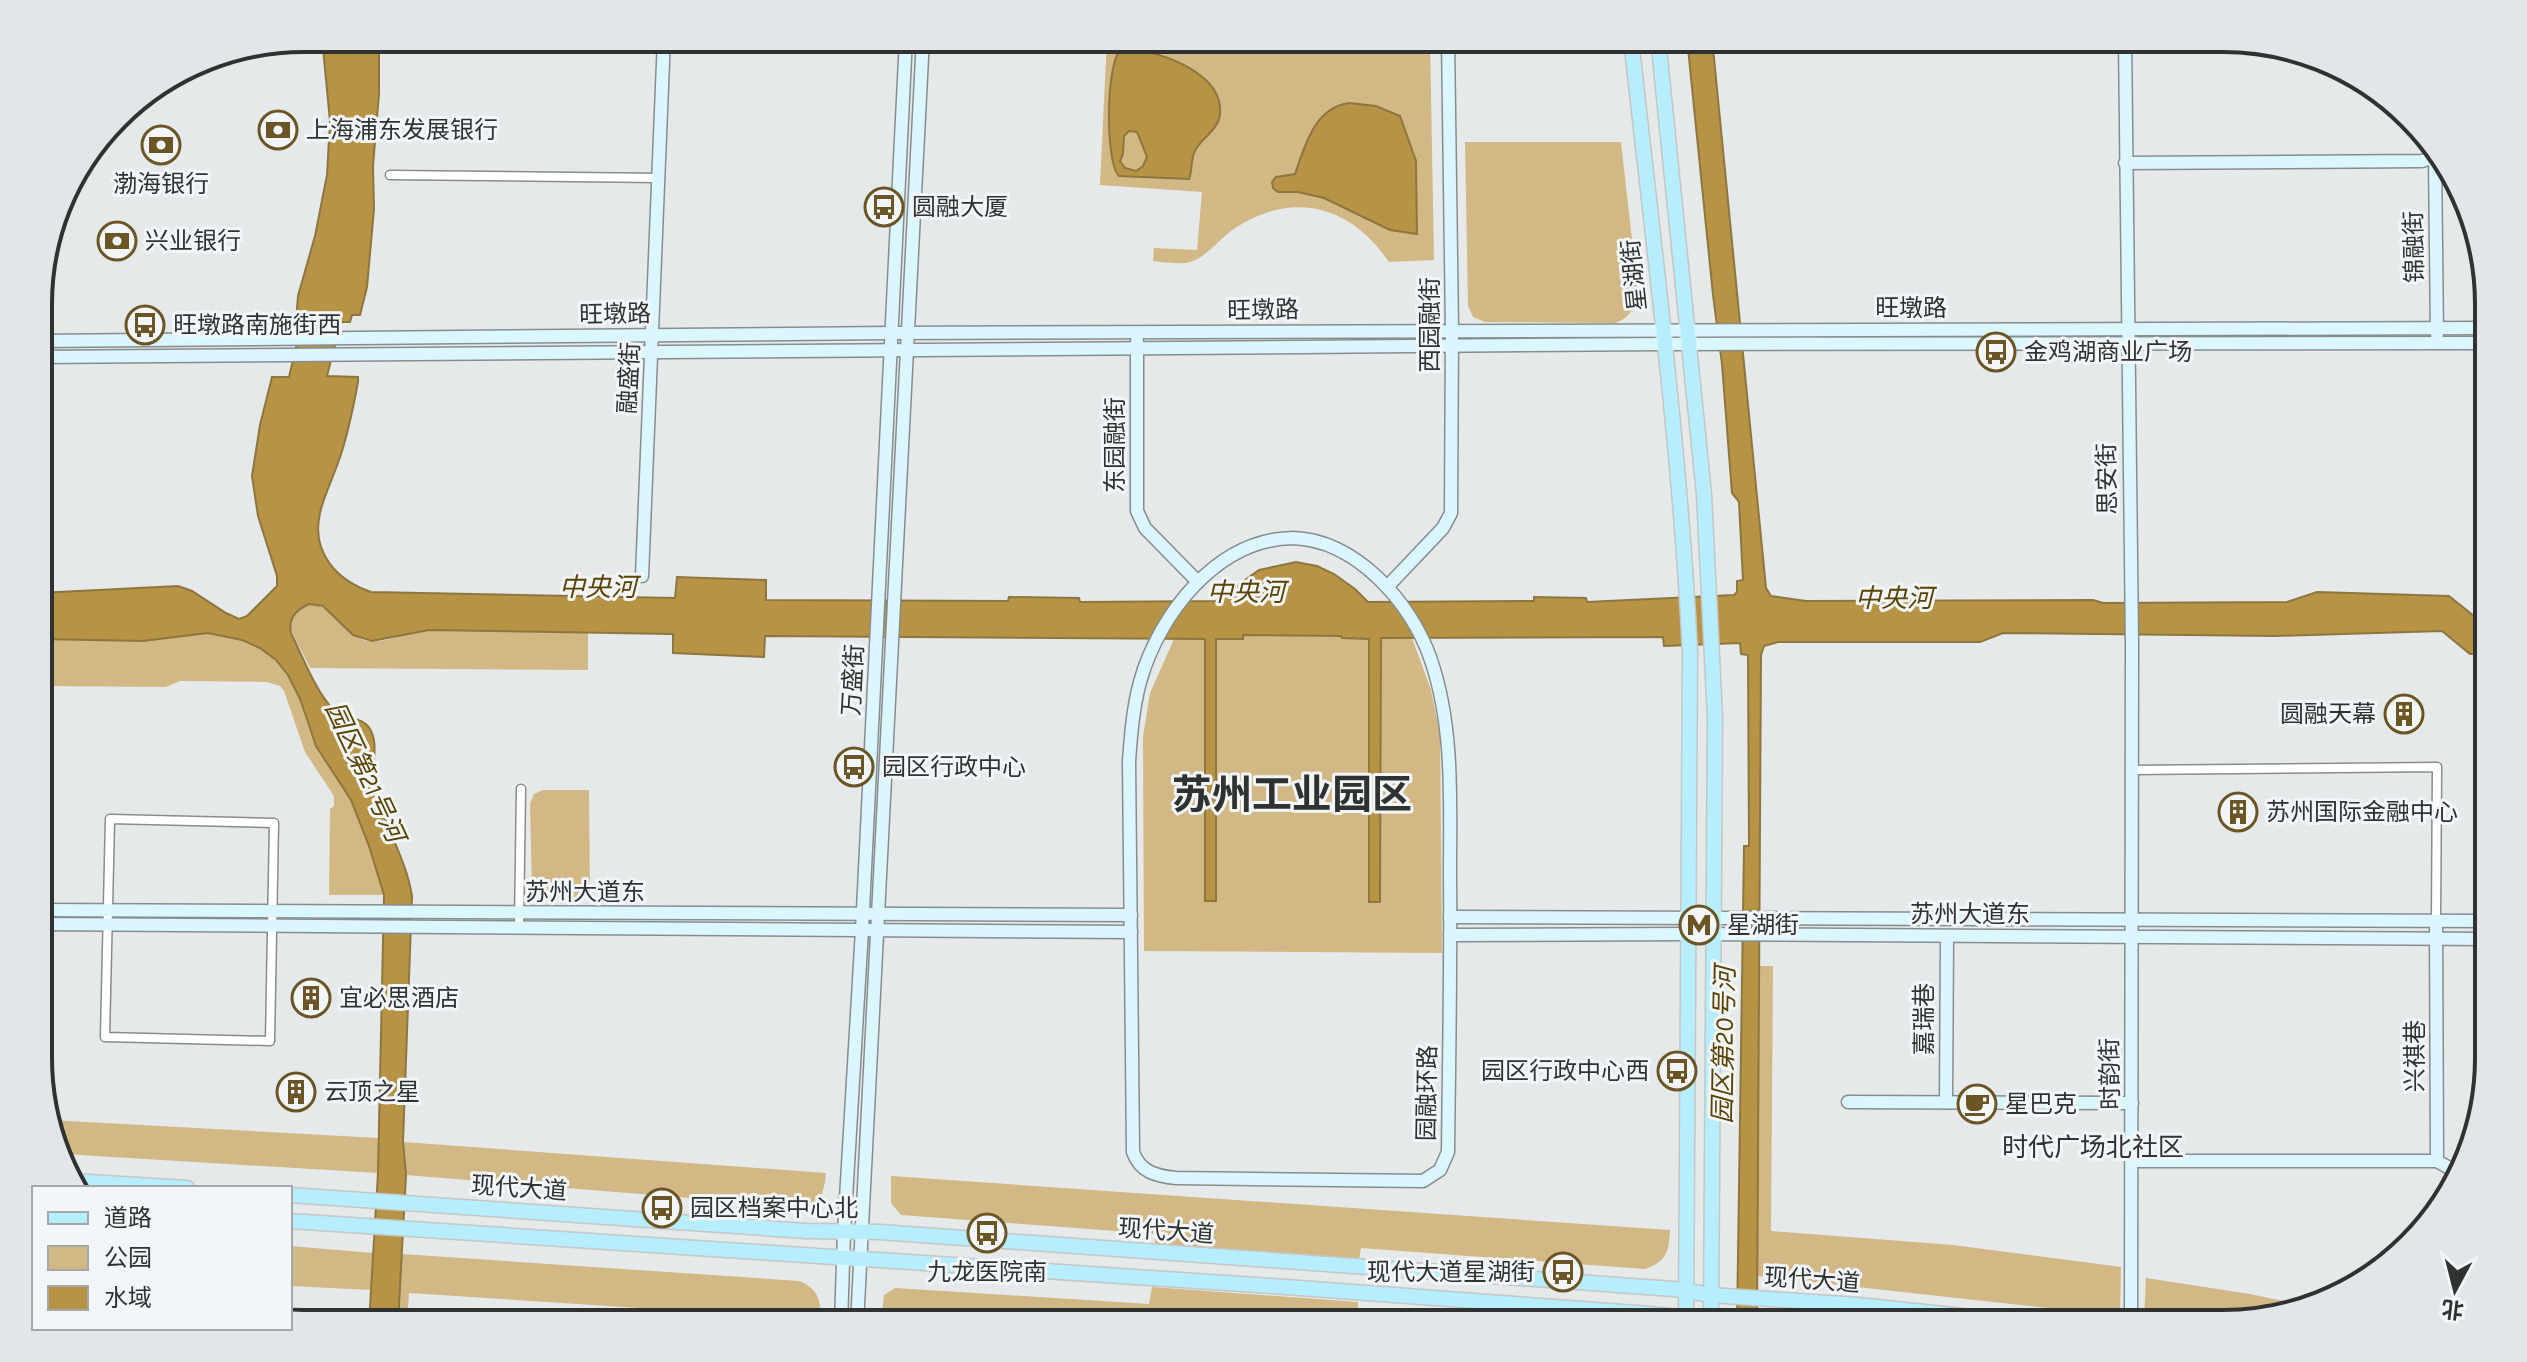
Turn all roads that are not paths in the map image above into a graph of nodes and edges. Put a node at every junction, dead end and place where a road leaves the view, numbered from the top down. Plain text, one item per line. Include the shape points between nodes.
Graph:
1 (664, 52) edge
2 (905, 52) edge
3 (922, 52) edge
4 (1448, 52) edge
5 (1632, 52) edge
6 (1659, 52) edge
7 (2125, 52) edge
8 (2429, 159) edge
9 (2125, 163) junction
10 (2439, 174) edge
11 (390, 175) dead end
12 (660, 178) junction
13 (2475, 328) edge
14 (2437, 329) junction
15 (1452, 330) junction
16 (2127, 330) junction
17 (891, 333) junction
18 (1137, 333) junction
19 (908, 334) junction
20 (653, 335) junction
21 (1663, 337) junction
22 (1690, 337) junction
23 (53, 341) edge
24 (2437, 343) junction
25 (2475, 343) edge
26 (2127, 345) junction
27 (1452, 346) junction
28 (1137, 348) junction
29 (891, 350) junction
30 (908, 350) junction
31 (652, 353) junction
32 (53, 357) edge
33 (642, 576) dead end
34 (1195, 585) junction
35 (1387, 587) junction
36 (2132, 770) junction
37 (521, 789) dead end
38 (52, 910) edge
39 (108, 910) junction
40 (273, 912) junction
41 (519, 914) junction
42 (861, 915) junction
43 (879, 915) junction
44 (1131, 915) junction
45 (1689, 916) junction
46 (1715, 916) junction
47 (1450, 917) junction
48 (2131, 920) junction
49 (2436, 921) junction
50 (2475, 921) edge
51 (52, 924) edge
52 (108, 924) junction
53 (273, 926) junction
54 (519, 928) junction
55 (862, 930) junction
56 (878, 930) junction
57 (1131, 932) junction
58 (1688, 934) junction
59 (1714, 934) junction
60 (1450, 935) junction
61 (1947, 936) junction
62 (2131, 937) junction
63 (2436, 939) junction
64 (2475, 939) edge
65 (1848, 1102) dead end
66 (1946, 1102) junction
67 (2132, 1103) junction
68 (2133, 1161) junction
69 (2437, 1161) junction
70 (2450, 1168) edge
71 (85, 1182) edge
72 (154, 1186) edge
73 (292, 1195) edge
74 (292, 1221) edge
75 (862, 1231) junction
76 (844, 1232) junction
77 (843, 1260) junction
78 (861, 1260) junction
79 (1687, 1291) junction
80 (1711, 1295) junction
81 (1545, 1309) edge
82 (1686, 1309) edge
83 (1711, 1309) edge
84 (1898, 1309) edge
85 (2131, 1309) edge
86 (841, 1310) edge
87 (858, 1310) edge

1 - 12 main road, 融盛街
2 - 17 main road, 万盛街
3 - 19 main road, 万盛街
4 - 15 main road, 西园融街
5 - 21 main road, 星湖街
6 - 22 main road, 星湖街
7 - 9 main road, 思安街
8 - 9 main road
9 - 16 main road, 思安街
10 - 14 main road, 锦融街
11 - 12 street
12 - 20 main road, 融盛街
13 - 14 main road, 旺墩路
14 - 16 main road, 旺墩路
14 - 24 main road, 锦融街
15 - 18 main road, 旺墩路
15 - 21 main road, 旺墩路
15 - 27 main road, 西园融街
16 - 22 main road, 旺墩路 via 1711,330
16 - 26 main road, 思安街
17 - 19 main road, 旺墩路
17 - 20 main road, 旺墩路
17 - 29 main road, 万盛街
18 - 19 main road, 旺墩路
18 - 28 main road, 东园融街
19 - 30 main road, 万盛街
20 - 23 main road, 旺墩路
20 - 31 main road, 融盛街
21 - 22 main road, 旺墩路
21 - 27 main road, 旺墩路
21 - 45 main road, 星湖街 via 1690,652
22 - 26 main road, 旺墩路 via 1714,344
22 - 46 main road, 星湖街 via 1704,494 1716,767
24 - 25 main road, 旺墩路
24 - 26 main road, 旺墩路
26 - 36 main road, 思安街
27 - 28 main road, 旺墩路
27 - 35 main road, 西园融街 via 1451,513
28 - 30 main road, 旺墩路
28 - 34 main road, 东园融街 via 1137,511 1145,528
29 - 30 main road, 旺墩路
29 - 31 main road, 旺墩路
29 - 42 main road, 万盛街
30 - 43 main road, 万盛街
31 - 32 main road, 旺墩路
31 - 33 main road, 融盛街
34 - 35 main road, 园融环路 via 1239,550 1293,538 1339,550
34 - 44 main road, 园融环路 via 1154,645 1141,679 1131,734
35 - 47 main road, 园融环路 via 1426,645 1442,702 1449,750
36 - 48 main road, 思安街
36 - 49 street via 2437,767
37 - 41 street
38 - 39 main road, 苏州大道东
39 - 40 main road, 苏州大道东
39 - 40 street via 110,819 274,823
39 - 52 street
40 - 41 main road, 苏州大道东
40 - 53 street
41 - 42 main road, 苏州大道东
41 - 54 street
42 - 43 main road, 苏州大道东
42 - 55 main road, 万盛街
43 - 44 main road, 苏州大道东
43 - 56 main road, 万盛街
44 - 57 main road, 园融环路
45 - 46 main road, 苏州大道东
45 - 47 main road, 苏州大道东
45 - 58 main road, 星湖街
46 - 48 main road, 苏州大道东
46 - 59 main road, 星湖街
47 - 60 main road, 园融环路
48 - 49 main road, 苏州大道东
48 - 62 main road, 时韵街
49 - 50 main road, 苏州大道东
49 - 63 main road, 兴祺巷
51 - 52 main road, 苏州大道东
52 - 53 main road, 苏州大道东
52 - 53 street via 105,1037 270,1041
53 - 54 main road, 苏州大道东
54 - 55 main road, 苏州大道东
55 - 56 main road, 苏州大道东
55 - 76 main road, 万盛街
56 - 57 main road, 苏州大道东
56 - 75 main road, 万盛街
57 - 60 main road, 园融环路 via 1132,1146 1143,1168 1176,1178 1413,1183 1434,1176 1448,1152
58 - 59 main road, 苏州大道东
58 - 60 main road, 苏州大道东
58 - 79 main road, 星湖街
59 - 61 main road, 苏州大道东
59 - 80 main road, 星湖街
61 - 62 main road, 苏州大道东
61 - 66 main road, 嘉瑞巷
62 - 63 main road, 苏州大道东
62 - 67 main road, 时韵街
63 - 64 main road, 苏州大道东
63 - 69 main road, 兴祺巷
65 - 66 main road
66 - 67 main road
67 - 68 main road, 时韵街
68 - 69 main road
68 - 85 main road, 时韵街
69 - 70 main road
71 - 72 main road
73 - 76 main road, 现代大道
74 - 77 main road, 现代大道
75 - 76 main road, 现代大道
75 - 78 main road, 万盛街
75 - 79 main road, 现代大道
76 - 77 main road, 万盛街
77 - 78 main road, 现代大道
77 - 86 main road, 万盛街
78 - 81 main road, 现代大道
78 - 87 main road, 万盛街
79 - 80 main road, 现代大道
79 - 82 main road, 星湖街
80 - 83 main road, 星湖街
80 - 84 main road, 现代大道

